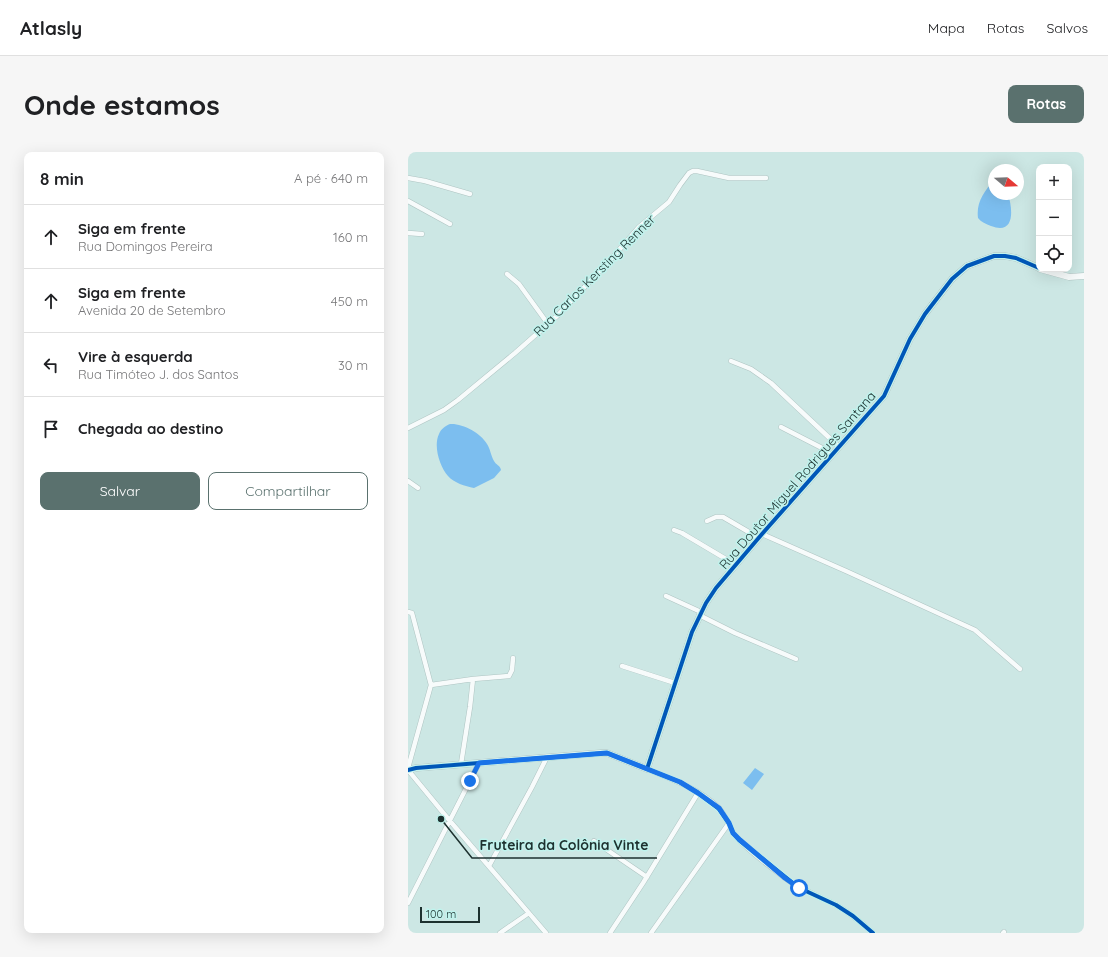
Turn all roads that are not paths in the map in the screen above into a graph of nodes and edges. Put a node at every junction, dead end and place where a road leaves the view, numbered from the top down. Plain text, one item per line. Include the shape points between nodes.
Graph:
1 (408, 178) edge
2 (766, 178) dead end
3 (470, 194) dead end
4 (408, 201) edge
5 (450, 224) dead end
6 (408, 233) edge
7 (422, 234) dead end
8 (1036, 267) edge
9 (1051, 272) edge
10 (507, 274) dead end
11 (1084, 276) edge
12 (548, 324) junction
13 (731, 361) dead end
14 (781, 427) dead end
15 (408, 428) edge
16 (838, 446) junction
17 (831, 455) junction
18 (408, 481) edge
19 (418, 488) dead end
20 (707, 521) dead end
21 (674, 530) dead end
22 (760, 536) junction
23 (736, 565) junction
24 (666, 596) dead end
25 (408, 612) edge
26 (700, 614) junction
27 (513, 658) dead end
28 (796, 659) dead end
29 (622, 666) dead end
30 (1020, 669) dead end
31 (473, 679) junction
32 (675, 683) junction
33 (431, 685) junction
34 (546, 757) junction
35 (479, 763) junction
36 (461, 764) junction
37 (408, 769) edge
38 (647, 769) junction
39 (698, 793) junction
40 (450, 821) junction
41 (729, 823) junction
42 (594, 841) dead end
43 (489, 866) junction
44 (647, 877) junction
45 (408, 903) edge
46 (529, 913) junction
47 (500, 933) edge
48 (546, 933) edge
49 (610, 933) edge
50 (651, 933) edge
51 (873, 933) edge

1 - 3 street
2 - 12 street, Rua Carlos Kersting Renner via 729,178 697,171 689,173 670,202 639,227
4 - 5 street
6 - 7 street
8 - 16 street, Rua Doutor Miguel Rodrigues Santana via 1016,258 994,256 967,266 952,279 925,314 910,339 884,396
9 - 11 street, Rua Doutor Miguel Rodrigues Santana via 1069,277
10 - 12 street via 519,284
12 - 15 street, Rua Carlos Kersting Renner via 458,400
13 - 16 street via 751,369 771,383
14 - 17 street
16 - 17 street, Rua Doutor Miguel Rodrigues Santana
17 - 22 street, Rua Doutor Miguel Rodrigues Santana
18 - 19 street
20 - 22 street via 723,517
21 - 23 street
22 - 23 street, Rua Doutor Miguel Rodrigues Santana
22 - 30 street via 853,574 975,630
23 - 26 street, Rua Doutor Miguel Rodrigues Santana via 716,588
24 - 26 street
25 - 33 street via 412,613
26 - 28 street via 735,633
26 - 32 street, Rua Doutor Miguel Rodrigues Santana
27 - 31 street via 509,676
29 - 32 street
31 - 33 street
31 - 36 street
32 - 38 street, Rua Doutor Miguel Rodrigues Santana
33 - 37 street
34 - 35 street
34 - 38 street via 607,753
34 - 43 street
35 - 36 street
35 - 40 street
36 - 37 street
37 - 40 street
38 - 39 street via 680,782
39 - 41 street via 719,808
39 - 44 street
40 - 43 street
40 - 45 street
41 - 50 street
41 - 51 street via 733,833 740,840 785,878 836,905
42 - 44 street
43 - 46 street
44 - 49 street
46 - 47 street
46 - 48 street

